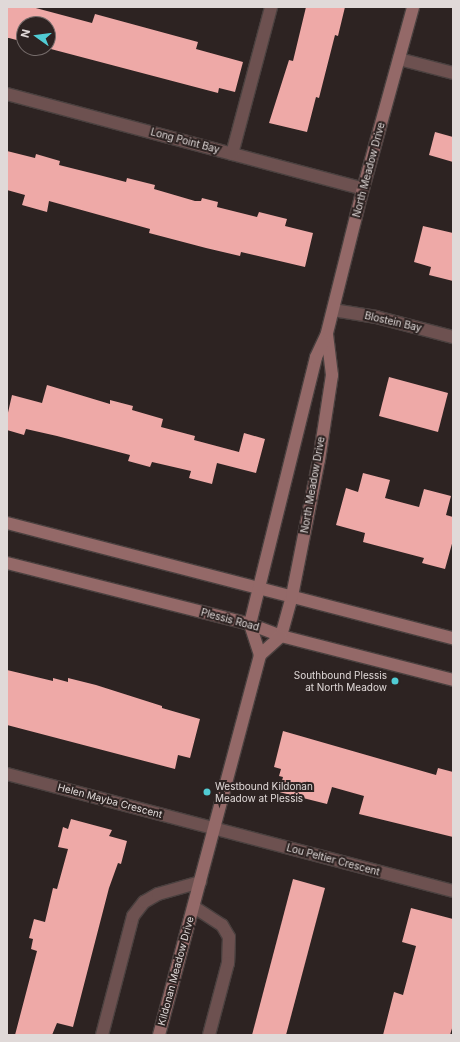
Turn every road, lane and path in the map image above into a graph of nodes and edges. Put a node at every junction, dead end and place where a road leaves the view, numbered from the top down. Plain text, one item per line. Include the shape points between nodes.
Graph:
1 (271, 7) edge
2 (413, 7) edge
3 (399, 59) junction
4 (453, 73) edge
5 (7, 94) edge
6 (232, 154) junction
7 (363, 189) junction
8 (332, 310) junction
9 (327, 333) junction
10 (453, 337) edge
11 (7, 523) edge
12 (7, 563) edge
13 (259, 588) junction
14 (292, 596) junction
15 (250, 624) junction
16 (281, 636) junction
17 (453, 638) edge
18 (260, 655) junction
19 (453, 680) edge
20 (7, 774) edge
21 (213, 828) junction
22 (200, 882) junction
23 (453, 891) edge
24 (194, 906) junction
25 (102, 1035) edge
26 (159, 1035) edge
27 (209, 1035) edge

1 - 6 street
2 - 3 street, North Meadow Drive
3 - 4 street
3 - 7 street, North Meadow Drive
5 - 6 street, Long Point Bay
6 - 7 street, Long Point Bay
7 - 8 street, North Meadow Drive
8 - 9 street, North Meadow Drive
8 - 10 street, Blostein Bay via 376,317
9 - 13 street, North Meadow Drive via 316,357
9 - 14 street, North Meadow Drive via 332,375 319,460
11 - 13 street
12 - 15 street, Plessis Road
13 - 14 street
13 - 15 street
14 - 16 street, North Meadow Drive
14 - 17 street
15 - 16 street, Plessis Road
15 - 18 street
16 - 18 street
16 - 19 street, Plessis Road
18 - 21 street, Kildonan Meadow Drive
20 - 21 street, Helen Mayba Crescent
21 - 22 street, Kildonan Meadow Drive
21 - 23 street, Lou Peltier Crescent
22 - 24 street, Kildonan Meadow Drive
22 - 25 street via 158,894 144,902 133,916
24 - 26 street, Kildonan Meadow Drive
24 - 27 street, Kildonan Meadow Drive via 222,925 229,937 228,963

